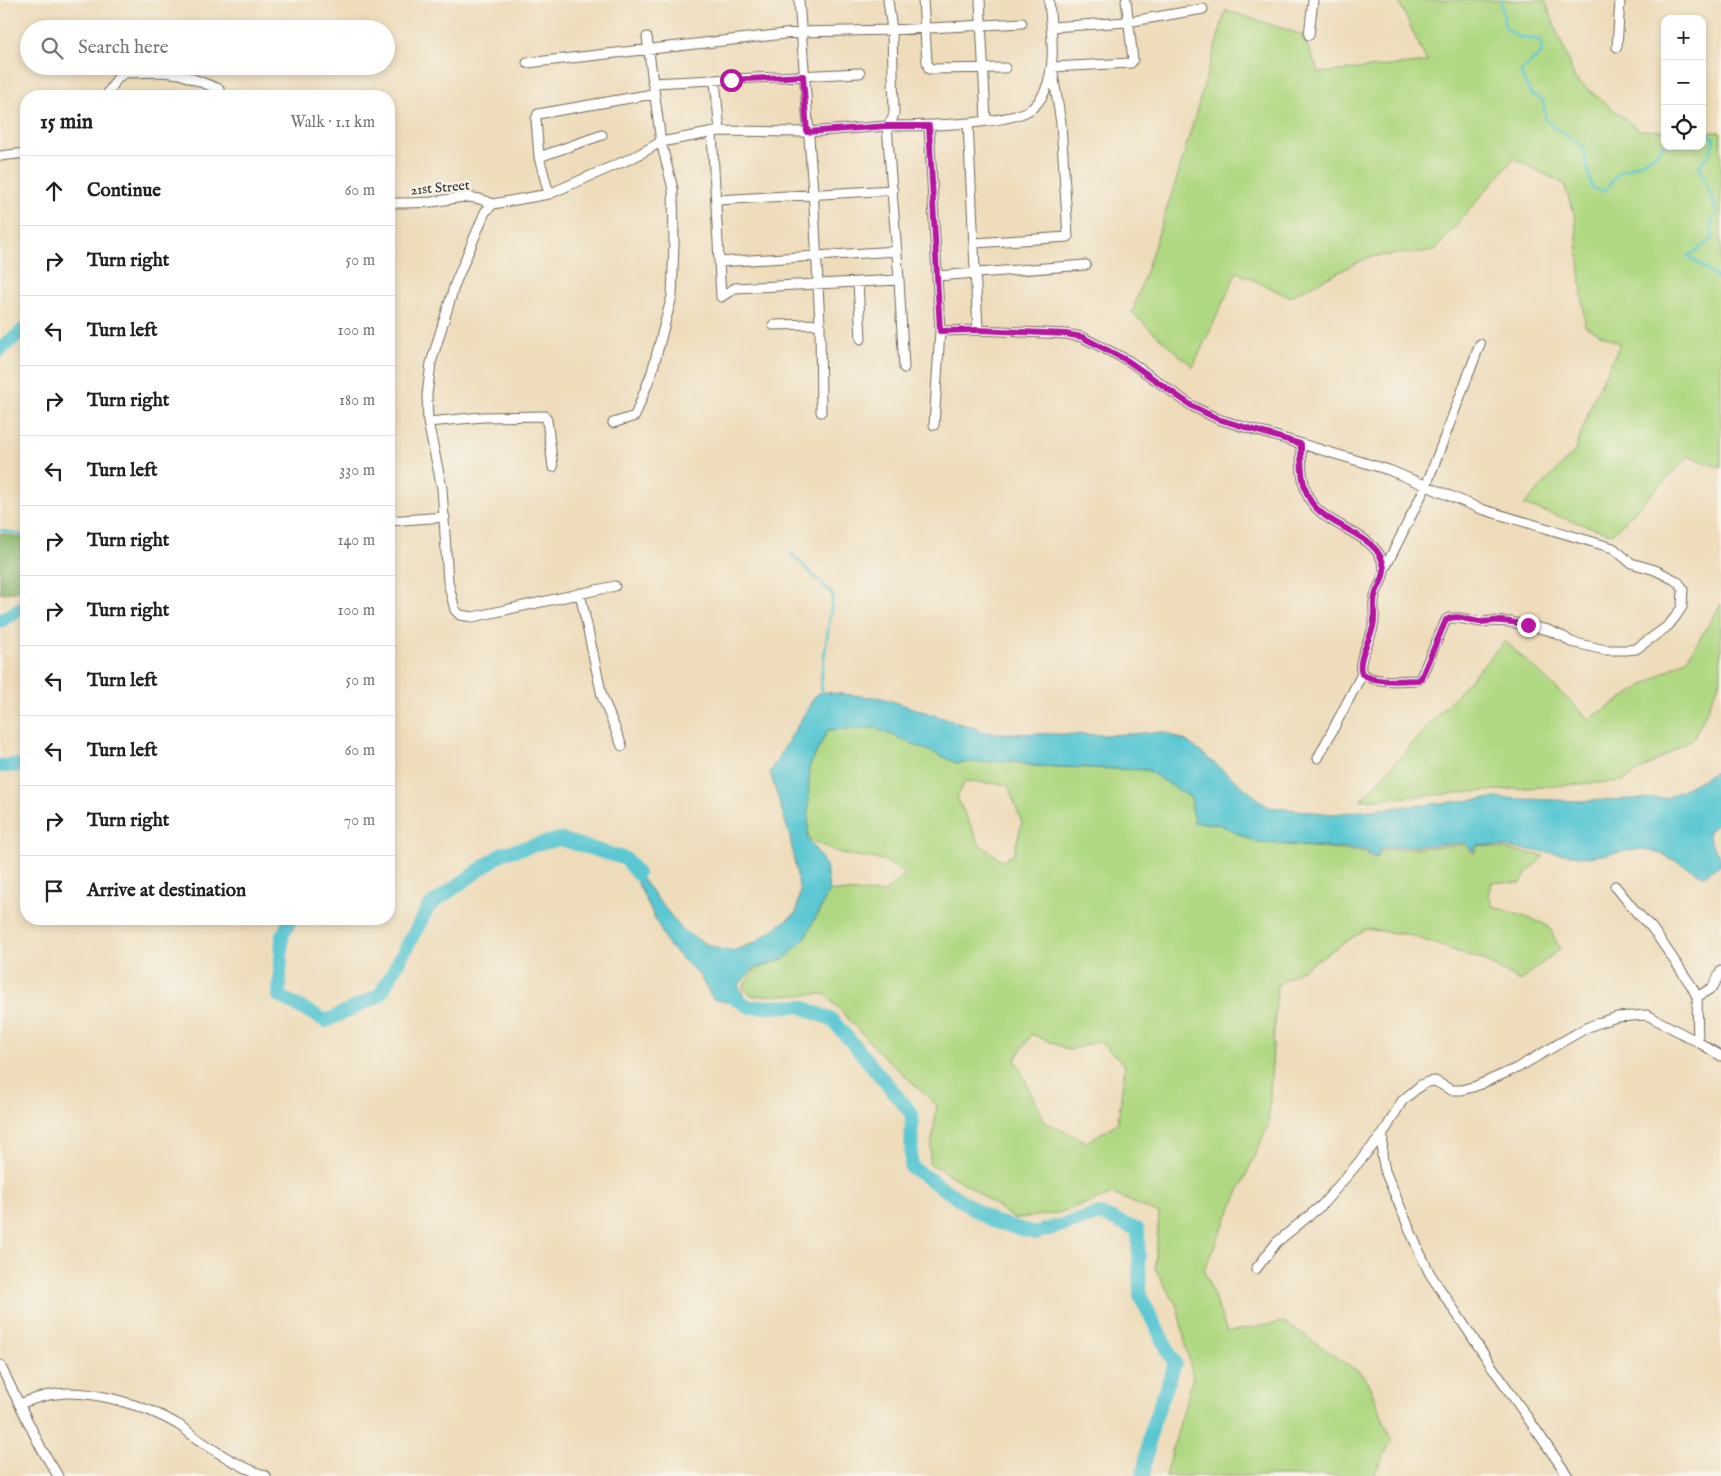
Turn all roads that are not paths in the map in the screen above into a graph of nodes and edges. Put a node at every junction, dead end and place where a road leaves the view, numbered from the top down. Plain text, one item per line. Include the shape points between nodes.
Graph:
1 (799, 0) edge
2 (888, 0) edge
3 (923, 0) edge
4 (980, 0) edge
5 (1050, 0) edge
6 (1126, 0) edge
7 (1313, 0) edge
8 (1620, 0) edge
9 (1203, 9) dead end
10 (1127, 22) junction
11 (1022, 24) dead end
12 (981, 25) junction
13 (1051, 27) junction
14 (925, 28) junction
15 (892, 30) junction
16 (802, 32) junction
17 (1309, 35) dead end
18 (647, 37) dead end
19 (1617, 47) dead end
20 (648, 50) junction
21 (527, 64) dead end
22 (984, 67) junction
23 (1052, 67) junction
24 (1005, 68) dead end
25 (860, 73) dead end
26 (122, 75) edge
27 (183, 75) edge
28 (803, 76) junction
29 (715, 81) junction
30 (652, 83) junction
31 (219, 89) dead end
32 (110, 90) edge
33 (653, 94) junction
34 (986, 120) junction
35 (968, 122) junction
36 (887, 126) junction
37 (929, 126) junction
38 (716, 132) junction
39 (807, 132) junction
40 (602, 135) dead end
41 (661, 142) junction
42 (20, 154) edge
43 (0, 156) edge
44 (539, 157) junction
45 (893, 190) junction
46 (549, 194) junction
47 (812, 194) junction
48 (716, 200) junction
49 (395, 203) edge
50 (492, 204) junction
51 (975, 243) junction
52 (897, 251) junction
53 (816, 257) junction
54 (720, 262) junction
55 (1086, 265) dead end
56 (976, 273) junction
57 (937, 276) junction
58 (899, 280) junction
59 (858, 282) junction
60 (818, 284) junction
61 (820, 324) junction
62 (773, 325) dead end
63 (978, 330) junction
64 (940, 331) junction
65 (861, 339) dead end
66 (1480, 344) dead end
67 (904, 368) dead end
68 (822, 412) dead end
69 (428, 422) junction
70 (613, 423) dead end
71 (934, 425) dead end
72 (1301, 444) junction
73 (553, 468) dead end
74 (1426, 486) junction
75 (444, 517) junction
76 (395, 521) edge
77 (1384, 570) junction
78 (615, 586) dead end
79 (580, 593) junction
80 (1362, 674) junction
81 (622, 746) dead end
82 (1318, 758) dead end
83 (1615, 886) dead end
84 (1721, 971) edge
85 (1697, 997) junction
86 (1698, 1042) junction
87 (1721, 1056) edge
88 (1383, 1134) junction
89 (1256, 1270) dead end
90 (0, 1365) edge
91 (19, 1404) junction
92 (58, 1476) edge
93 (266, 1476) edge
94 (1568, 1476) edge

1 - 16 street
2 - 15 street
3 - 14 street
4 - 12 street
5 - 13 street
6 - 10 street
7 - 17 street
8 - 19 street
9 - 10 street
10 - 13 street
10 - 23 street via 1131,63
11 - 12 street
12 - 14 street
12 - 22 street
13 - 23 street
14 - 15 street
14 - 22 street via 929,69
15 - 16 street
15 - 36 street via 894,113
16 - 20 street
16 - 28 street
18 - 20 street
20 - 21 street
20 - 30 street
22 - 24 street
22 - 34 street
23 - 34 street via 1045,92 1031,110 1017,116
23 - 51 street via 1061,123 1068,237
25 - 28 street
26 - 32 street
27 - 31 street
28 - 29 street
28 - 39 street
29 - 30 street
29 - 38 street
30 - 33 street
33 - 41 street
33 - 44 street via 538,114
34 - 35 street
35 - 37 street
35 - 51 street
36 - 37 street
36 - 39 street
36 - 45 street
37 - 57 street
38 - 39 street
38 - 41 street
38 - 48 street
39 - 47 street
40 - 44 street
41 - 46 street
41 - 70 street via 673,189 672,296 652,372 635,416
42 - 43 street
44 - 46 street
45 - 47 street
45 - 52 street
46 - 50 street
47 - 48 street
47 - 53 street
48 - 54 street
49 - 50 street, 21st Street via 476,197
50 - 69 street via 477,229 455,284 431,363
51 - 56 street
52 - 53 street
52 - 58 street
53 - 54 street
53 - 60 street
54 - 60 street via 721,297 735,288
55 - 56 street
56 - 57 street
56 - 63 street
57 - 64 street
58 - 59 street
58 - 67 street
59 - 60 street
59 - 65 street
60 - 61 street
61 - 62 street
61 - 68 street
63 - 64 street
63 - 72 street via 1082,337 1128,361 1192,406 1218,419
64 - 71 street
66 - 74 street
69 - 73 street via 545,416
69 - 75 street via 442,488
72 - 74 street via 1388,470
72 - 77 street via 1301,466 1310,500 1323,515 1378,550
74 - 77 street
74 - 80 street via 1481,509 1613,548 1631,564 1655,570 1679,583 1683,589 1682,607 1668,626 1644,644 1636,649 1617,651 1571,642 1548,630 1510,622 1449,618 1418,680 1384,681
75 - 76 street
75 - 79 street via 448,582 455,610 460,615 480,616
77 - 80 street via 1374,597 1374,626 1360,666
78 - 79 street
79 - 81 street via 602,696
80 - 82 street
83 - 85 street via 1652,928
84 - 85 street via 1713,987
85 - 86 street
86 - 87 street
86 - 88 street via 1647,1015 1601,1022 1476,1086 1451,1090 1435,1081 1421,1085 1402,1101
88 - 89 street via 1322,1205 1277,1242
88 - 94 street via 1385,1171 1430,1274
90 - 91 street
91 - 92 street
91 - 93 street via 57,1393 89,1394 116,1400 177,1423 229,1459

